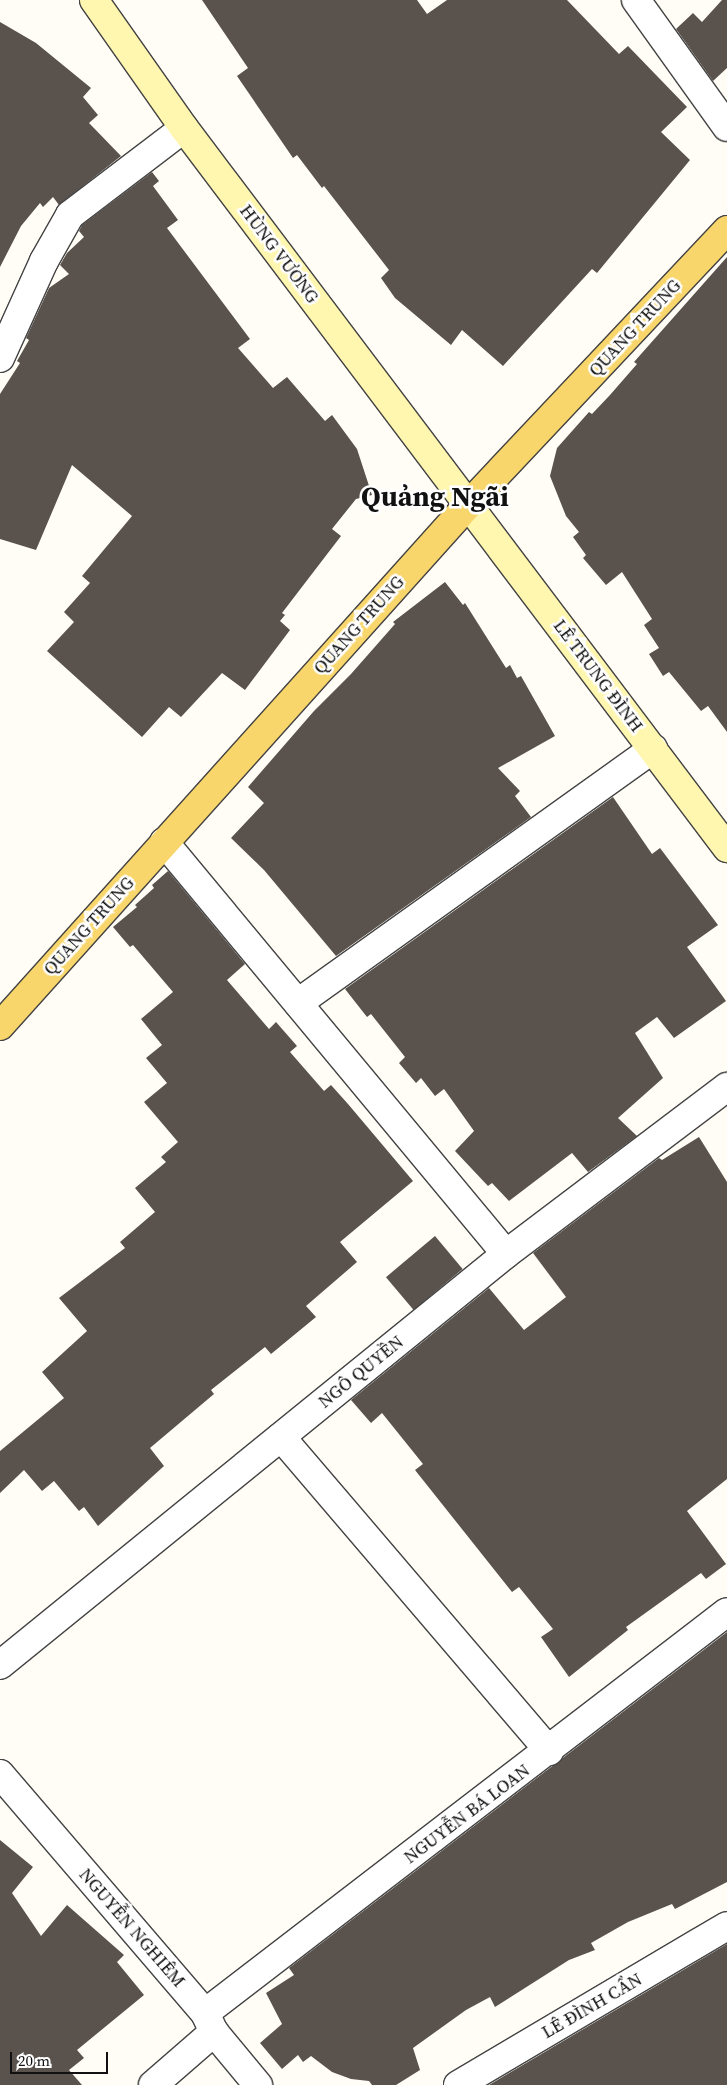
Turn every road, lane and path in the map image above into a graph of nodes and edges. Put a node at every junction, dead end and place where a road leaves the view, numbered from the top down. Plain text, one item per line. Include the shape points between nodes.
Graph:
1 (94, 0) edge
2 (636, 0) edge
3 (727, 127) edge
4 (184, 128) junction
5 (727, 230) edge
6 (0, 358) edge
7 (468, 504) junction
8 (653, 749) junction
9 (164, 842) junction
10 (727, 848) edge
11 (298, 1003) junction
12 (0, 1026) edge
13 (727, 1087) edge
14 (506, 1254) junction
15 (281, 1437) junction
16 (727, 1612) edge
17 (0, 1665) edge
18 (549, 1751) junction
19 (0, 1774) edge
20 (727, 1926) edge
21 (209, 2023) junction
22 (153, 2085) edge
23 (258, 2085) edge
24 (458, 2085) edge

1 - 4 main road, HÙNG VƯƠNG
2 - 3 street
4 - 6 street via 70,215 44,261
4 - 7 main road, HÙNG VƯƠNG
5 - 7 main road, QUANG TRUNG
7 - 8 main road, LÊ TRUNG ĐÌNH
7 - 9 main road, QUANG TRUNG
8 - 10 main road, LÊ TRUNG ĐÌNH
8 - 11 street
9 - 11 street
9 - 12 main road, QUANG TRUNG
11 - 14 street
13 - 14 street, NGÔ QUYỀN
14 - 15 street, NGÔ QUYỀN
15 - 17 street, NGÔ QUYỀN
15 - 18 street
16 - 18 street, NGUYỄN BÁ LOAN
18 - 21 street, NGUYỄN BÁ LOAN
19 - 21 street, NGUYỄN NGHIÊM
20 - 24 street, LÊ ĐÌNH CẨN
21 - 22 street, NGUYỄN BÁ LOAN
21 - 23 street, NGUYỄN NGHIÊM

